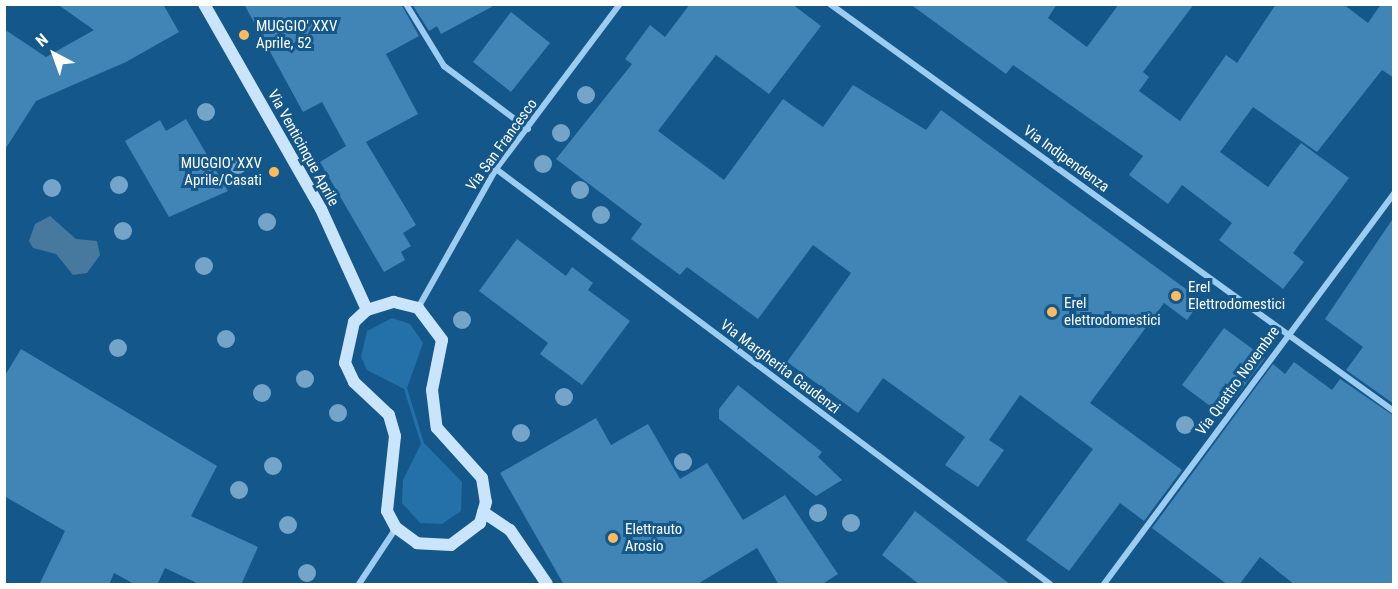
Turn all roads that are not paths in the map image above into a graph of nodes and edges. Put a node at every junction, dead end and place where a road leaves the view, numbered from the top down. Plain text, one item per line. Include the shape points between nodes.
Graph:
1 (204, 4) edge
2 (406, 4) edge
3 (620, 4) edge
4 (830, 4) edge
5 (528, 129) junction
6 (496, 169) junction
7 (1394, 193) edge
8 (418, 308) junction
9 (367, 310) junction
10 (1288, 333) junction
11 (1394, 411) edge
12 (483, 512) junction
13 (396, 528) junction
14 (359, 585) edge
15 (547, 585) edge
16 (1050, 585) edge
17 (1104, 585) edge

1 - 9 main road, Via Venticinque Aprile via 321,208
2 - 5 street via 444,66
3 - 5 street, Via San Francesco
4 - 10 street, Via Indipendenza
5 - 6 street, Via San Francesco
6 - 8 street, Via San Francesco
6 - 16 street, Via Margherita Gaudenzi
7 - 10 street, Via Quattro Novembre
8 - 9 main road via 393,302
8 - 12 main road via 442,340 432,390 437,428 482,478
9 - 13 main road via 347,335 345,363 354,382 389,415 395,436 387,511
10 - 11 street, Via Indipendenza
10 - 17 street, Via Quattro Novembre
12 - 13 main road via 480,524 451,544 417,543
12 - 15 main road via 510,530
13 - 14 street

